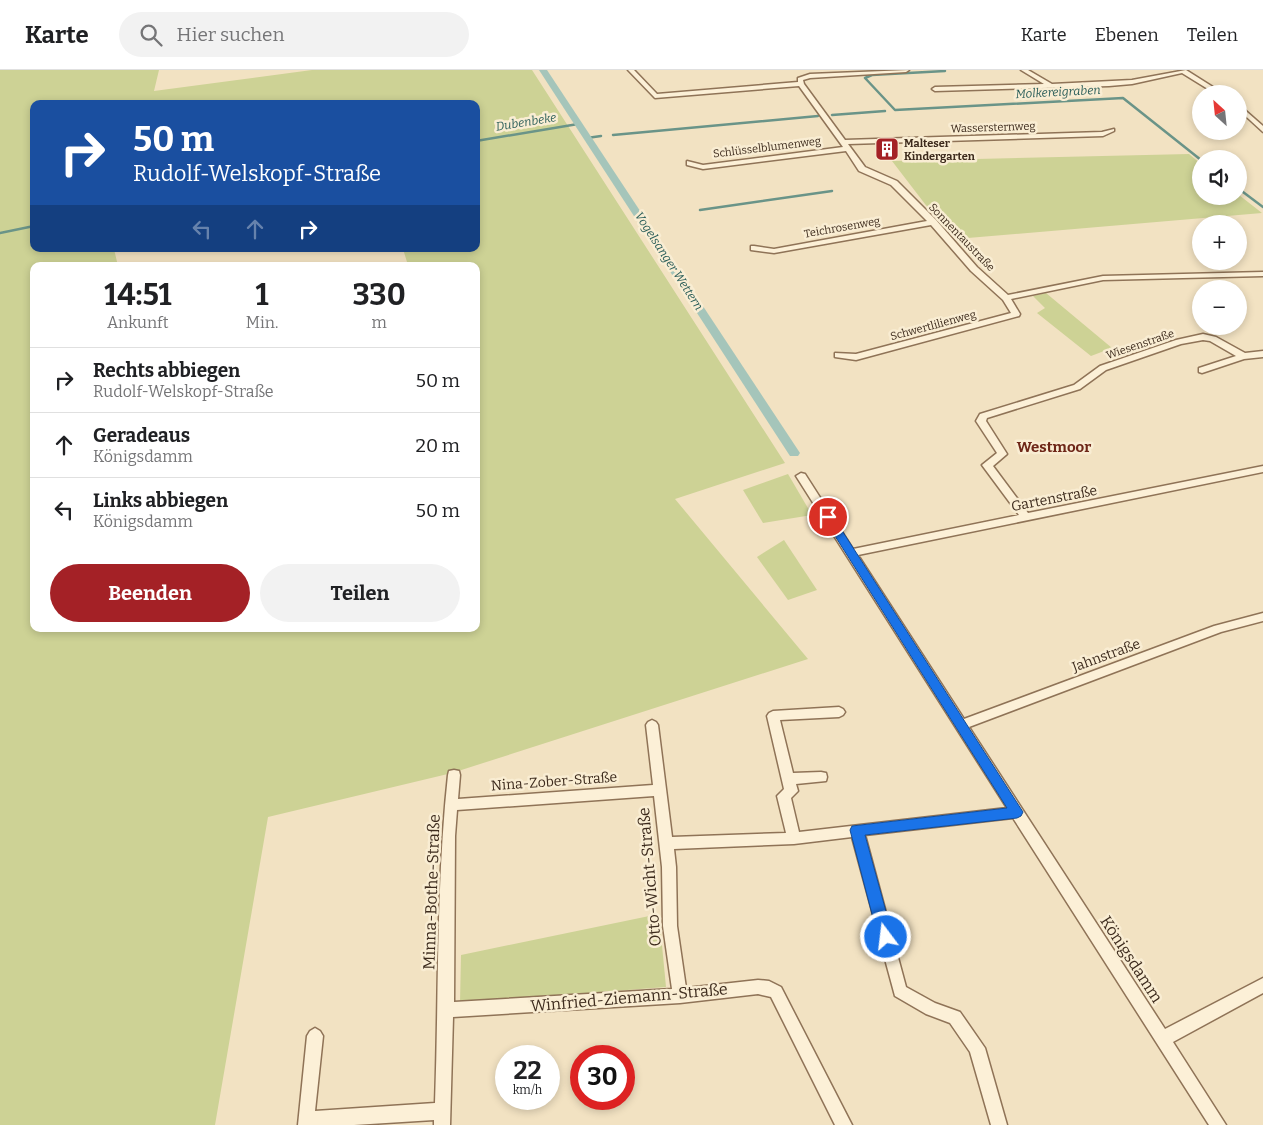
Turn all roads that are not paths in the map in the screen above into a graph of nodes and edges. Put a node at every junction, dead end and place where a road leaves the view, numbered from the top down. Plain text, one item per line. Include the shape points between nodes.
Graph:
1 (631, 70) edge
2 (906, 70) edge
3 (1024, 70) edge
4 (1182, 70) edge
5 (801, 84) junction
6 (1206, 85) edge
7 (1052, 86) junction
8 (935, 89) dead end
9 (1248, 116) edge
10 (1112, 130) dead end
11 (1263, 130) edge
12 (845, 146) junction
13 (690, 163) dead end
14 (933, 222) junction
15 (754, 248) dead end
16 (1263, 274) edge
17 (1006, 298) junction
18 (1263, 354) edge
19 (838, 355) dead end
20 (1244, 356) junction
21 (1202, 370) dead end
22 (1263, 469) edge
23 (802, 476) dead end
24 (1026, 518) junction
25 (851, 553) junction
26 (1263, 617) edge
27 (839, 712) dead end
28 (652, 725) dead end
29 (960, 725) junction
30 (454, 775) dead end
31 (821, 777) dead end
32 (788, 779) junction
33 (658, 790) junction
34 (452, 805) junction
35 (1017, 812) junction
36 (857, 830) junction
37 (794, 838) junction
38 (666, 843) junction
39 (1263, 985) edge
40 (680, 996) junction
41 (446, 1010) junction
42 (315, 1036) dead end
43 (1162, 1039) junction
44 (443, 1118) edge
45 (307, 1122) edge
46 (844, 1125) edge
47 (999, 1125) edge
48 (1218, 1125) edge

1 - 5 street via 655,96
2 - 5 street via 802,77
3 - 7 street
4 - 6 street
4 - 7 street via 1132,82
5 - 12 street
7 - 8 street
9 - 11 street
10 - 12 street, Wassersternweg via 1103,134
12 - 13 street, Schlüsselblumenweg via 703,166
12 - 14 street, Sonnentaustraße via 860,166 894,183
14 - 15 street, Teichrosenweg via 774,251
14 - 17 street, Sonnentaustraße via 974,269
16 - 17 street via 1103,278
17 - 19 street, Schwertlilienweg via 1016,314 856,357
18 - 20 street
20 - 21 street
20 - 24 street, Wiesenstraße via 1213,339 1203,337 1179,342 1110,366 1077,387 983,416 981,421 1002,454 987,465
22 - 24 street, Gartenstraße
23 - 25 street, Königsdamm
24 - 25 street, Gartenstraße
25 - 29 street, Königsdamm
26 - 29 street, Jahnstraße via 1218,629
27 - 32 street via 773,716
28 - 33 street, Otto-Wicht-Straße
29 - 35 street, Königsdamm
30 - 34 street, Minna-Bothe-Straße
31 - 32 street
32 - 37 street via 791,791 784,796
33 - 34 street, Nina-Zober-Straße
33 - 38 street, Otto-Wicht-Straße
34 - 41 street, Minna-Bothe-Straße via 448,836
35 - 36 street
35 - 43 street, Königsdamm
36 - 37 street
36 - 47 street via 900,991 931,1009 955,1017 977,1048
37 - 38 street
38 - 40 street, Otto-Wicht-Straße via 670,926
39 - 43 street
40 - 41 street, Winfried-Ziemann-Straße
40 - 46 street, Winfried-Ziemann-Straße via 758,987 776,992
41 - 44 street
42 - 45 street
43 - 48 street, Königsdamm
44 - 45 street

